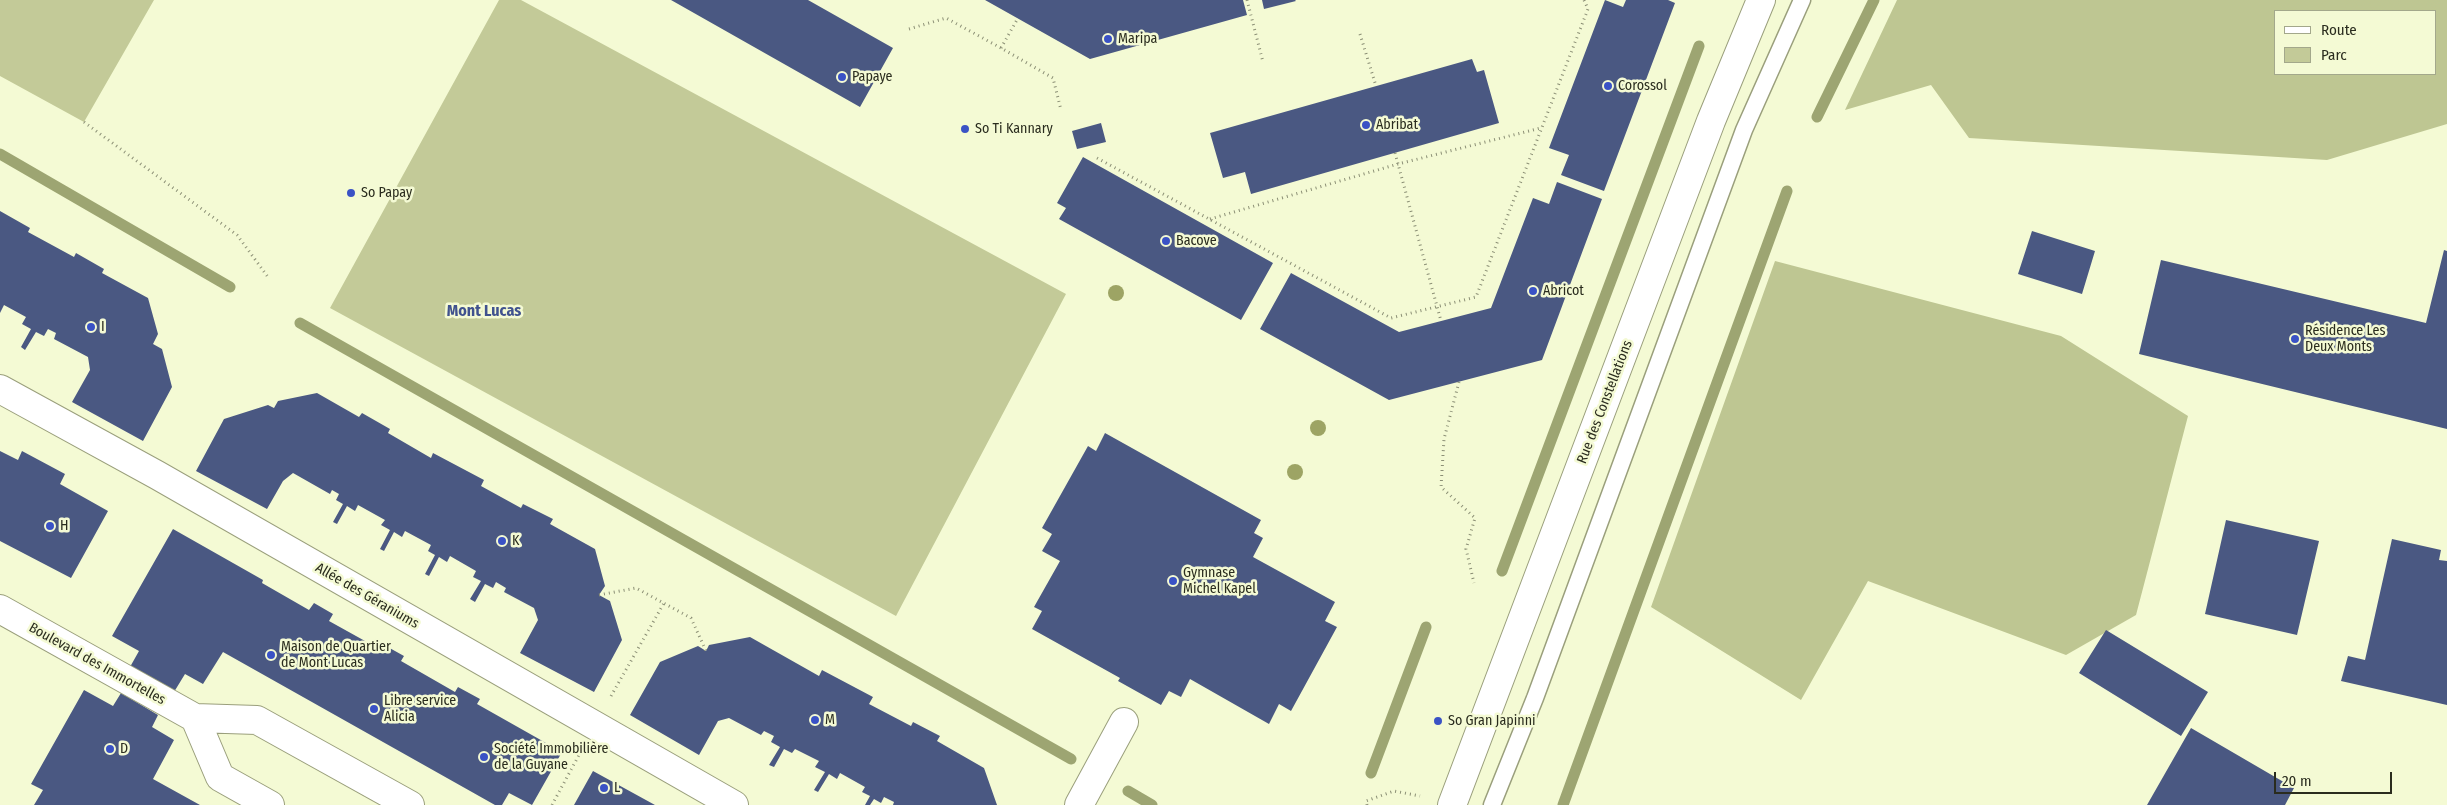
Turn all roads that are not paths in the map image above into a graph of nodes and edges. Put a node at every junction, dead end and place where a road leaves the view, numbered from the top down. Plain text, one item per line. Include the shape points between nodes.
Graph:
1 (1761, 0) edge
2 (1802, 0) edge
3 (0, 388) edge
4 (0, 609) edge
5 (195, 718) junction
6 (1124, 722) dead end
7 (270, 805) edge
8 (410, 805) edge
9 (734, 805) edge
10 (1079, 805) edge
11 (1452, 805) edge
12 (1492, 805) edge

1 - 11 street, Rue des Constellations via 1711,122
2 - 12 lane via 1741,139 1542,679
3 - 9 street, Allée des Géraniums
4 - 5 street, Boulevard des Immortelles
5 - 7 street via 220,777
5 - 8 street, Boulevard des Immortelles via 257,720
6 - 10 street

